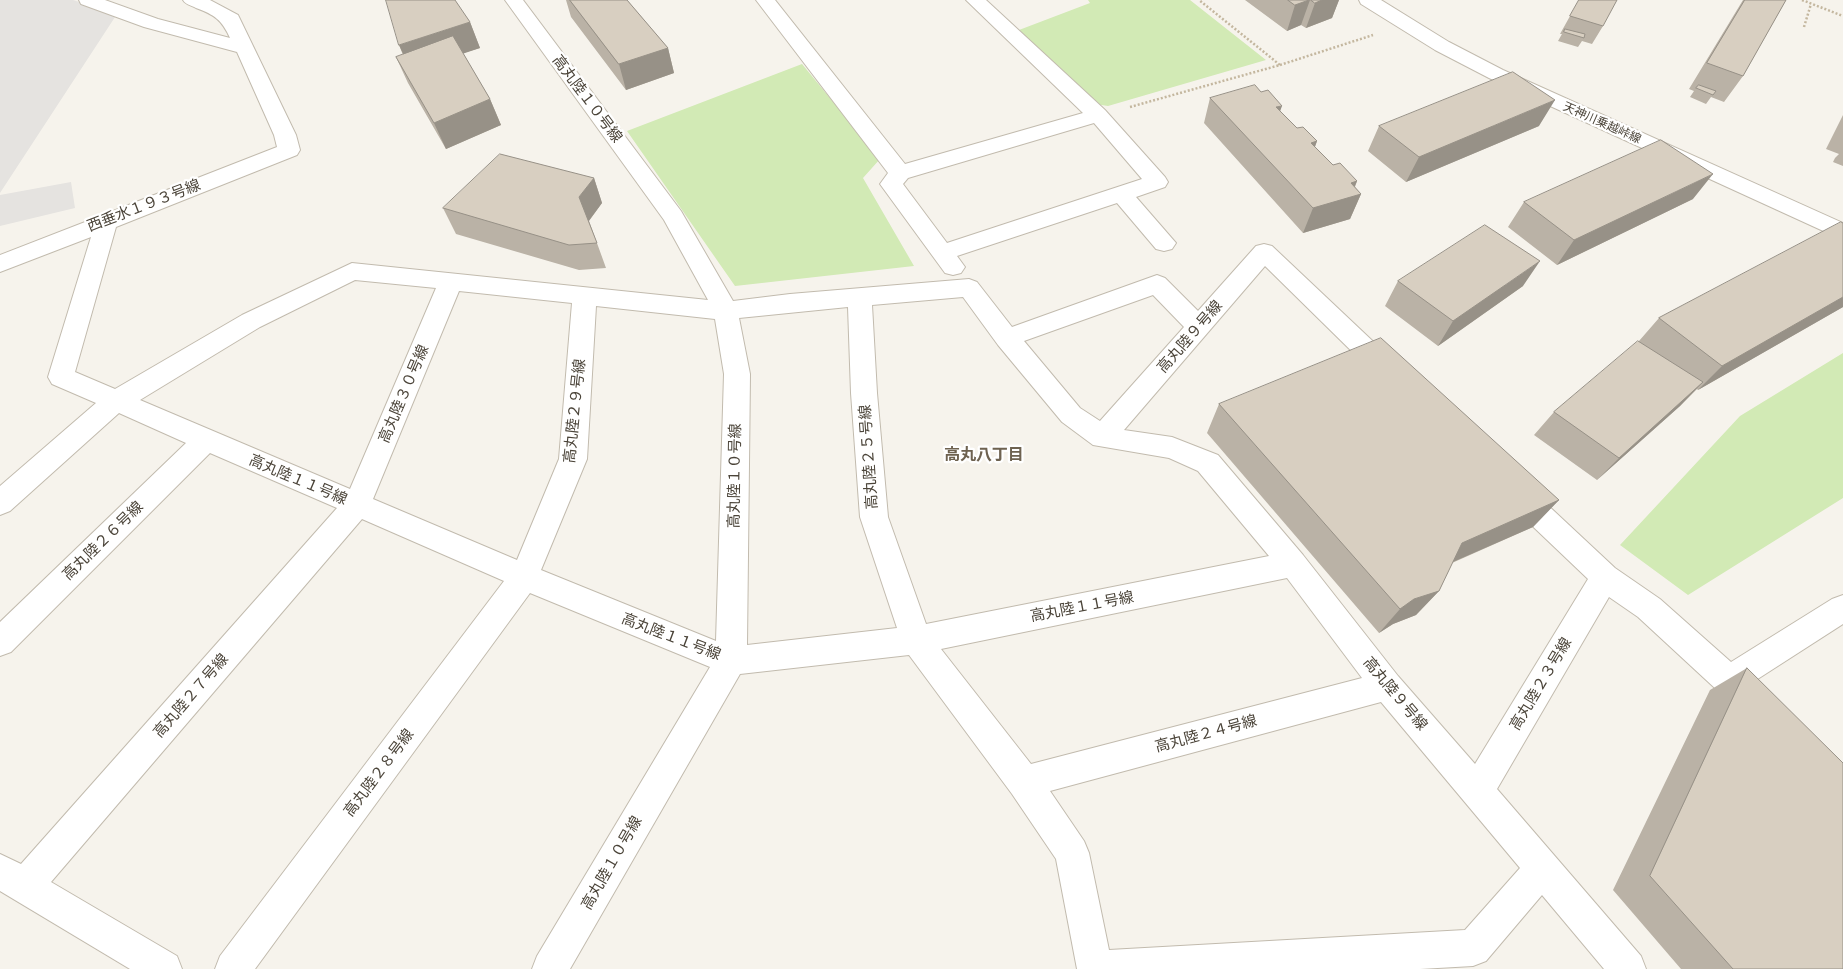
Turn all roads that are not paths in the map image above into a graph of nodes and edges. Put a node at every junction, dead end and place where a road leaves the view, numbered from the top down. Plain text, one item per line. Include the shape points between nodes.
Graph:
1 (88, 0) edge
2 (192, 0) edge
3 (514, 0) edge
4 (764, 0) edge
5 (976, 0) edge
6 (1368, 0) edge
7 (244, 48) junction
8 (1098, 116) junction
9 (900, 173) junction
10 (1121, 194) junction
11 (107, 220) junction
12 (1843, 232) edge
13 (1164, 243) dead end
14 (941, 253) junction
15 (0, 264) edge
16 (451, 282) junction
17 (969, 288) junction
18 (585, 297) junction
19 (860, 298) junction
20 (726, 311) junction
21 (1198, 327) junction
22 (1006, 338) junction
23 (1406, 388) edge
24 (114, 402) junction
25 (1102, 437) junction
26 (205, 441) junction
27 (1498, 476) edge
28 (0, 502) edge
29 (357, 506) junction
30 (1293, 564) junction
31 (524, 577) junction
32 (1605, 577) junction
33 (1843, 608) edge
34 (916, 640) junction
35 (0, 642) edge
36 (731, 661) junction
37 (1728, 680) junction
38 (1387, 686) junction
39 (1772, 720) edge
40 (1024, 782) junction
41 (1477, 791) junction
42 (1542, 869) junction
43 (12, 879) edge
44 (164, 969) edge
45 (234, 969) edge
46 (550, 969) edge
47 (1095, 969) edge
48 (1628, 969) edge

1 - 7 street via 151,23
2 - 7 street via 231,19
3 - 20 street, 高丸陸１０号線 via 673,216
4 - 9 street
5 - 8 street
6 - 12 street, 天神川乗越峠線 via 1406,25 1551,101
7 - 11 street, 西垂水１９３号線 via 289,150
8 - 9 street
8 - 10 street via 1157,182
9 - 14 street via 891,184
10 - 13 street
10 - 14 street
11 - 15 street, 西垂水１９３号線
11 - 24 street, 高丸陸１１号線 via 61,377
14 - 17 street
16 - 18 street
16 - 24 street via 352,271 251,321
16 - 29 street, 高丸陸３０号線
17 - 19 street
17 - 22 street
18 - 20 street
18 - 31 street, 高丸陸２９号線 via 573,460
19 - 20 street
19 - 34 street, 高丸陸２５号線 via 874,517
20 - 36 street, 高丸陸１０号線 via 737,374
21 - 22 street via 1157,284
21 - 23 street, 高丸陸９号線 via 1264,252
21 - 25 street, 高丸陸９号線
22 - 25 street via 1071,415
24 - 26 street, 高丸陸１１号線
24 - 28 street
25 - 30 street, 高丸陸９号線 via 1172,448 1208,463
26 - 29 street, 高丸陸１１号線
26 - 35 street, 高丸陸２６号線
27 - 32 street
29 - 31 street, 高丸陸１１号線
29 - 43 street, 高丸陸２７号線
30 - 34 street, 高丸陸１１号線
30 - 38 street, 高丸陸９号線
31 - 36 street, 高丸陸１１号線
31 - 45 street, 高丸陸２８号線
32 - 37 street via 1649,608
32 - 41 street, 高丸陸２３号線
33 - 37 street
34 - 36 street, 高丸陸１１号線
34 - 40 street, 高丸陸２５号線
36 - 46 street, 高丸陸１０号線
37 - 39 street
38 - 40 street, 高丸陸２４号線
38 - 41 street, 高丸陸９号線
40 - 47 street, 高丸陸２５号線 via 1072,853
41 - 42 street, 高丸陸９号線
42 - 47 street via 1473,948
42 - 48 street, 高丸陸９号線
43 - 44 street

